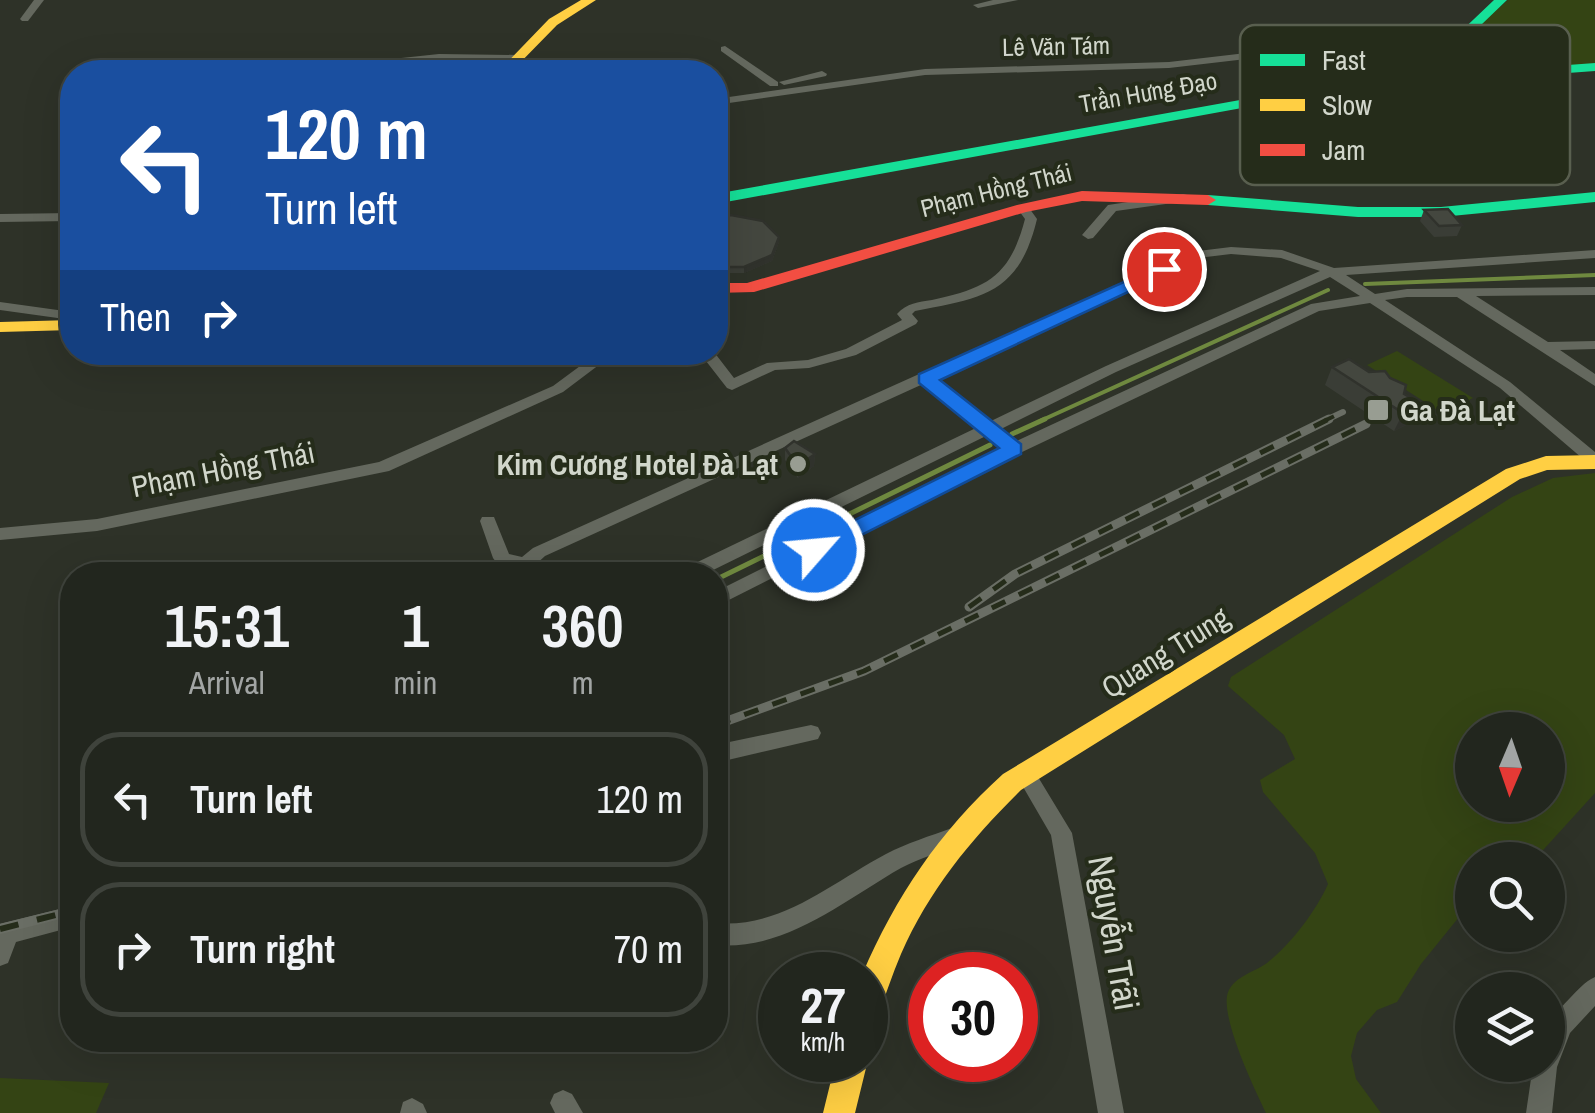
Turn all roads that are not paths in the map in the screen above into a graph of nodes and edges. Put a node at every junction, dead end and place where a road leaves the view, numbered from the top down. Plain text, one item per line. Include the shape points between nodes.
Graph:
1 (39, 0) edge
2 (590, 0) edge
3 (1013, 0) edge
4 (1500, 0) edge
5 (978, 5) dead end
6 (25, 19) dead end
7 (1473, 25) edge
8 (725, 49) dead end
9 (1240, 57) edge
10 (404, 60) edge
11 (471, 60) edge
12 (516, 60) edge
13 (1595, 67) edge
14 (1570, 68) edge
15 (822, 74) dead end
16 (774, 84) junction
17 (728, 96) edge
18 (728, 98) edge
19 (1240, 106) edge
20 (728, 197) edge
21 (1183, 198) junction
22 (1595, 198) edge
23 (1024, 208) junction
24 (60, 217) edge
25 (0, 218) edge
26 (1088, 235) dead end
27 (1595, 254) edge
28 (1332, 272) junction
29 (728, 288) edge
30 (1595, 291) edge
31 (1460, 292) junction
32 (1368, 296) junction
33 (0, 306) edge
34 (60, 314) edge
35 (60, 325) edge
36 (0, 327) edge
37 (1546, 346) junction
38 (1595, 346) edge
39 (592, 365) edge
40 (716, 365) edge
41 (926, 378) junction
42 (1595, 381) edge
43 (992, 429) junction
44 (1014, 449) junction
45 (1595, 461) edge
46 (488, 521) dead end
47 (0, 534) edge
48 (509, 562) edge
49 (531, 562) edge
50 (714, 562) edge
51 (728, 593) edge
52 (811, 733) dead end
53 (728, 751) edge
54 (1025, 773) junction
55 (952, 838) junction
56 (60, 920) edge
57 (728, 934) edge
58 (2, 941) edge
59 (886, 952) edge
60 (1595, 988) edge
61 (1565, 1021) edge
62 (847, 1082) edge
63 (1543, 1082) edge
64 (840, 1113) edge
65 (1111, 1113) edge
66 (1539, 1113) edge

1 - 6 street
2 - 12 main road via 553,22
3 - 5 street
4 - 7 main road
8 - 16 street
9 - 18 street, Lê Văn Tám via 926,72
10 - 11 street
13 - 14 main road, Trần Hưng Đạo
15 - 16 street
16 - 17 street
19 - 20 main road, Trần Hưng Đạo
21 - 22 main road, Phạm Hồng Thái via 1441,212
21 - 23 main road, Phạm Hồng Thái via 1096,195
21 - 26 street via 1112,208
23 - 29 main road, Phạm Hồng Thái via 748,288
23 - 40 street via 1032,219 1026,247 988,292 910,308 904,314 911,321 884,339 820,362 772,366 732,385
24 - 25 street
27 - 28 street
28 - 32 street
28 - 41 street via 1276,251 1195,255
28 - 43 street via 1125,362
30 - 31 street
31 - 32 street
31 - 37 street
32 - 44 street via 1316,307
32 - 45 street via 1505,385
33 - 34 street
35 - 36 main road
37 - 38 street
37 - 42 street
39 - 47 street, Phạm Hồng Thái via 558,389 383,466 97,526
41 - 43 street
41 - 49 street via 539,552
43 - 44 street
43 - 50 street
44 - 51 street
45 - 54 main road, Quang Trung via 1546,463 1513,474
46 - 48 street
52 - 53 street
54 - 55 main road, Quang Trung
54 - 65 street, Nguyễn Trãi via 1061,834
55 - 57 street via 898,858 781,925
55 - 59 main road, Quang Trung via 900,916
56 - 58 street
60 - 61 street
62 - 64 main road
63 - 66 street

